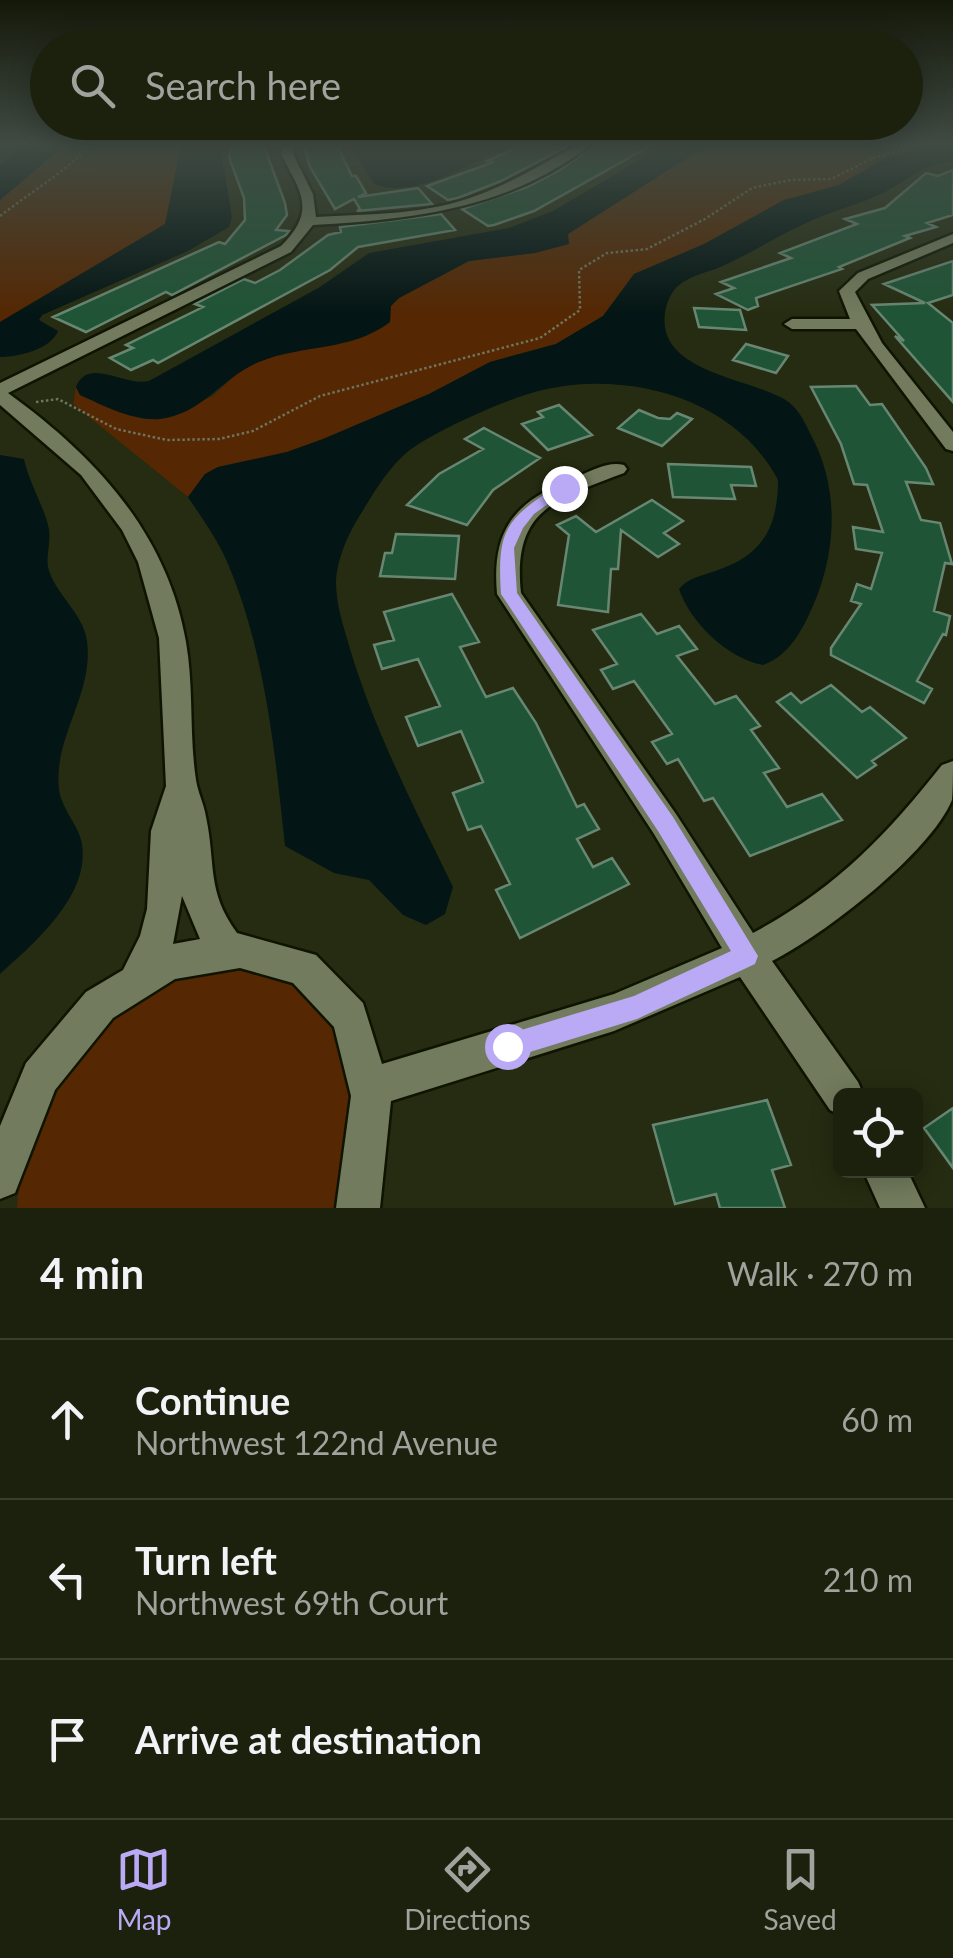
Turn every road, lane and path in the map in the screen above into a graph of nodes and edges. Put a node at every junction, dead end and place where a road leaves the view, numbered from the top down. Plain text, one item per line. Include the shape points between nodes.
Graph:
1 (309, 202) edge
2 (468, 202) edge
3 (731, 202) edge
4 (312, 221) junction
5 (953, 238) edge
6 (792, 324) dead end
7 (861, 324) junction
8 (7, 398) edge
9 (953, 444) edge
10 (616, 469) dead end
11 (953, 774) edge
12 (182, 787) junction
13 (227, 948) junction
14 (747, 956) junction
15 (139, 975) junction
16 (372, 1087) junction
17 (838, 1088) edge
18 (3, 1156) edge
19 (888, 1178) edge
20 (358, 1208) edge
21 (903, 1208) edge

1 - 4 street
2 - 4 street via 405,215
3 - 8 path via 647,249 596,257 578,270 580,310 540,338 320,396 244,434 167,440 116,429 51,397
4 - 8 street via 264,262
5 - 7 street via 853,282 848,302
6 - 7 street
7 - 9 street
8 - 12 street via 65,442 128,518 172,637
10 - 14 street via 529,510 506,548 509,594
11 - 14 street via 938,799 828,907
12 - 13 street via 198,907
12 - 15 street via 166,831 164,909
13 - 15 street via 184,955
13 - 16 street via 278,956 322,982 354,1027
14 - 16 street via 637,1007
14 - 17 street
15 - 18 street via 112,992 63,1042 32,1089
16 - 20 street via 372,1140
19 - 21 street

